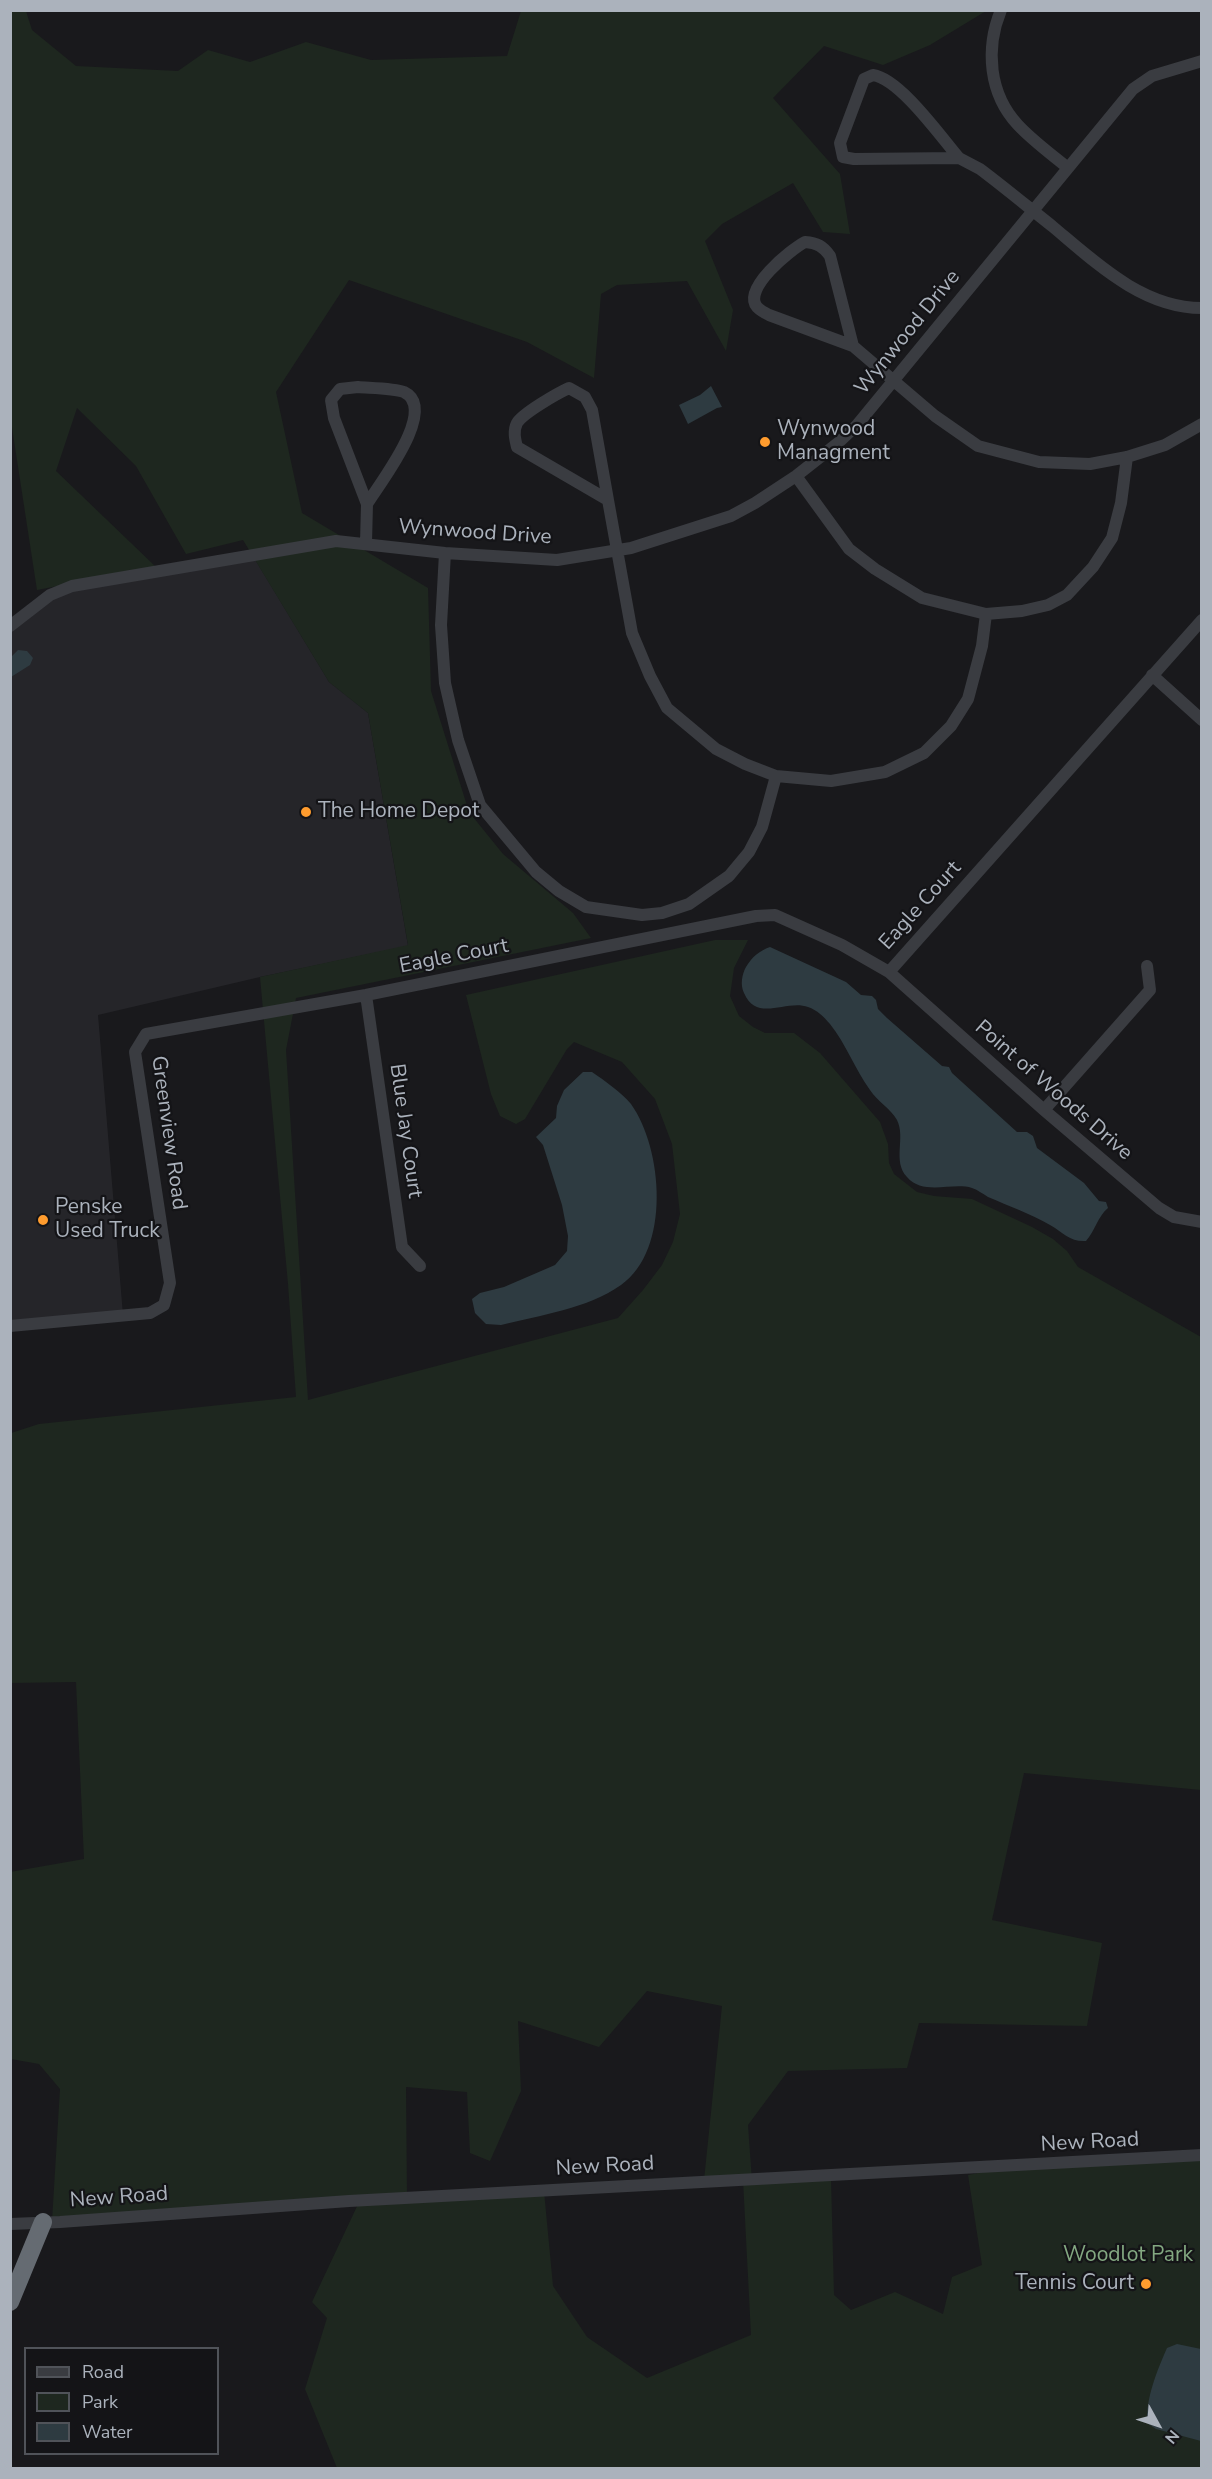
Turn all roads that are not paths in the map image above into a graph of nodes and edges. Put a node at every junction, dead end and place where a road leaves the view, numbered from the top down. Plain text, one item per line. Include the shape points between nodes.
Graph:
1 (1001, 10) edge
2 (1202, 61) edge
3 (959, 158) junction
4 (1068, 168) junction
5 (1033, 211) junction
6 (1202, 308) edge
7 (853, 346) junction
8 (894, 382) junction
9 (1202, 424) edge
10 (1127, 457) junction
11 (796, 476) junction
12 (608, 501) junction
13 (367, 504) junction
14 (366, 543) junction
15 (616, 549) junction
16 (445, 553) junction
17 (986, 614) junction
18 (1202, 620) edge
19 (10, 626) edge
20 (1152, 675) junction
21 (1202, 720) edge
22 (776, 776) junction
23 (1147, 966) dead end
24 (888, 972) junction
25 (366, 995) junction
26 (1044, 1110) junction
27 (1202, 1222) edge
28 (420, 1266) dead end
29 (10, 1326) edge
30 (1202, 2155) edge
31 (43, 2223) junction
32 (10, 2224) edge
33 (10, 2302) edge

1 - 4 street via 994,27 991,69 1002,102 1019,126
2 - 4 street, Wynwood Drive via 1152,76 1133,89
3 - 3 street via 904,93 878,76 864,79 840,143 843,157
3 - 5 street via 980,169
4 - 5 street, Wynwood Drive
5 - 6 street via 1099,265 1141,292 1161,302
5 - 8 street, Wynwood Drive
7 - 7 street via 830,256 824,248 805,242 757,286 754,296 758,308
7 - 8 street
8 - 10 street via 978,446 1039,462 1090,464
8 - 11 street, Wynwood Drive via 838,444
9 - 10 street via 1166,445
10 - 17 street via 1112,538 1093,567 1067,595 1048,605
11 - 15 street, Wynwood Drive via 730,516 631,548
11 - 17 street via 849,549 876,569 922,598
12 - 12 street via 592,410 585,397 569,388 518,422 515,438 521,451
12 - 15 street
13 - 13 street via 412,432 417,415 404,392 358,387 340,390 331,400 334,418
13 - 14 street
14 - 16 street, Wynwood Drive
14 - 19 street, Wynwood Drive via 336,541 72,586 50,595
15 - 16 street, Wynwood Drive via 557,560
15 - 22 street via 636,646 667,708 716,749
16 - 22 street via 441,625 445,683 472,783 480,805 515,850 559,891 586,907 642,915 662,913 689,903 729,876 748,852 762,826
17 - 22 street via 968,699 951,726 924,753 885,772 831,781
18 - 20 street, Eagle Court
20 - 21 street
20 - 24 street, Eagle Court
23 - 26 street via 1150,990
24 - 25 street, Eagle Court via 842,945 775,915
24 - 26 street, Point of Woods Drive
25 - 28 street, Blue Jay Court via 402,1247
25 - 29 street, Greenview Road via 146,1034 135,1052 170,1283 164,1305 150,1313
26 - 27 street, Point of Woods Drive via 1159,1208 1174,1217
30 - 31 street, New Road via 360,2200
31 - 32 street, New Road
31 - 33 highway

